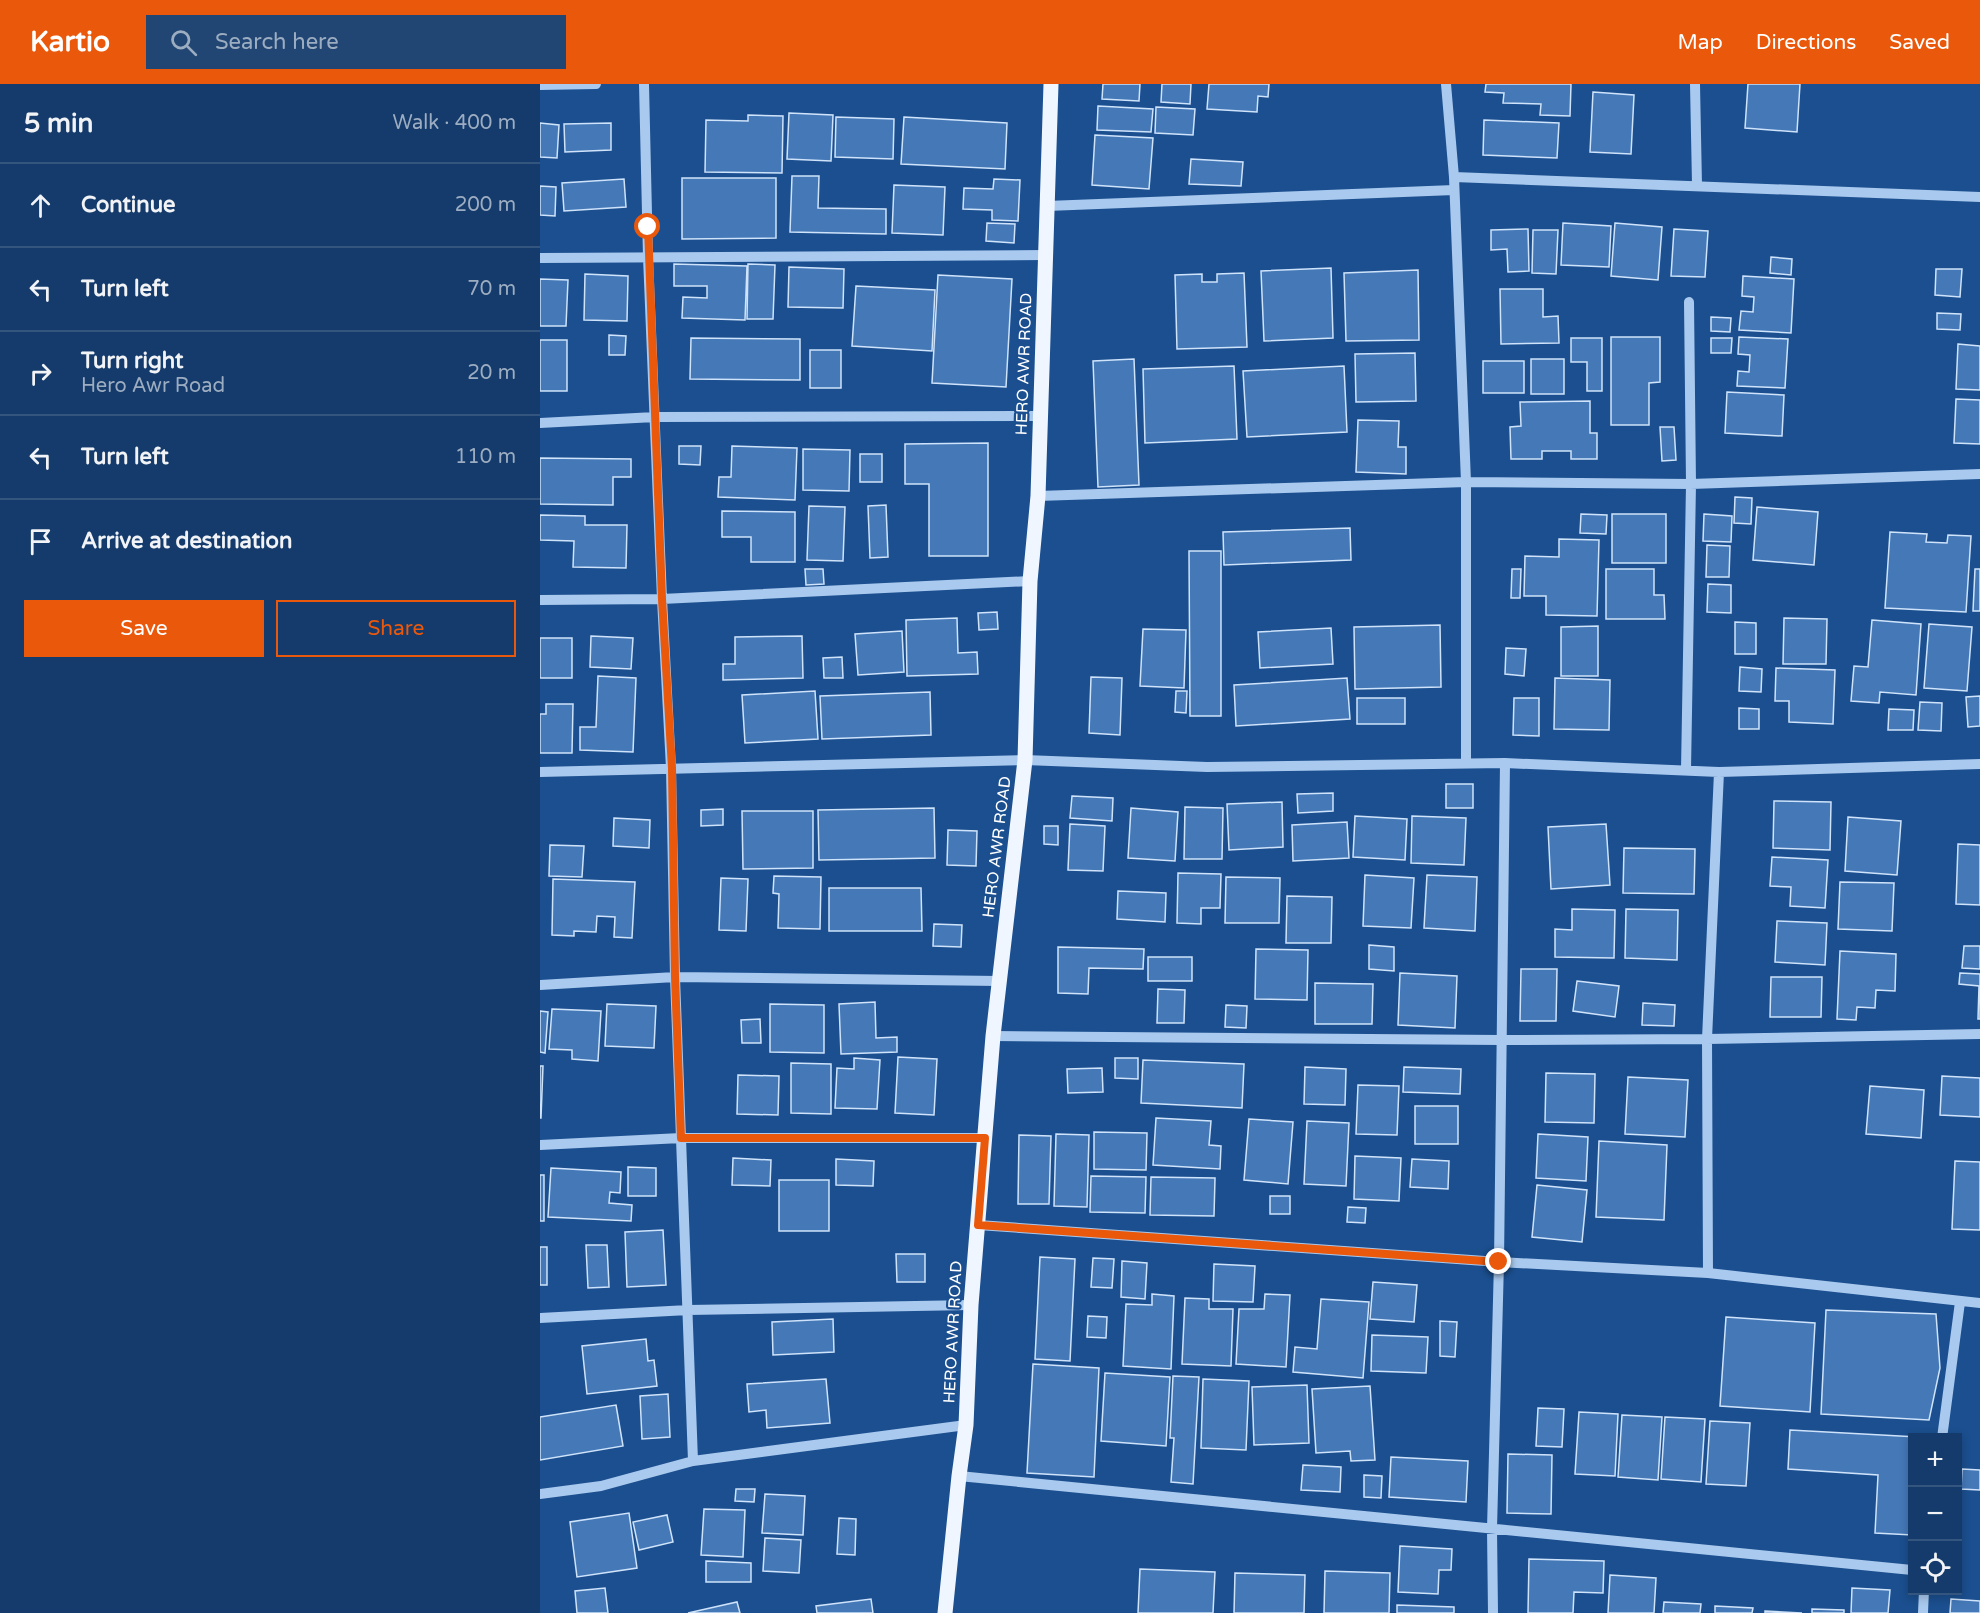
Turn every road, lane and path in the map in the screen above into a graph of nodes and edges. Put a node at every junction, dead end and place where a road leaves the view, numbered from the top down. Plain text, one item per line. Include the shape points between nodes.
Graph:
1 (596, 84) edge
2 (644, 84) edge
3 (1051, 84) edge
4 (1446, 84) edge
5 (1695, 84) edge
6 (540, 85) edge
7 (1454, 177) junction
8 (1697, 185) junction
9 (1454, 190) junction
10 (1980, 197) edge
11 (1047, 206) junction
12 (1046, 255) junction
13 (648, 257) junction
14 (540, 258) edge
15 (1689, 302) dead end
16 (1040, 416) junction
17 (655, 417) junction
18 (540, 423) edge
19 (1980, 474) edge
20 (1466, 482) junction
21 (1691, 484) junction
22 (1038, 496) junction
23 (1029, 581) junction
24 (662, 599) junction
25 (540, 600) edge
26 (1025, 760) junction
27 (1466, 763) junction
28 (1506, 764) junction
29 (1980, 764) edge
30 (672, 768) junction
31 (1686, 770) junction
32 (540, 772) edge
33 (1719, 772) junction
34 (675, 977) junction
35 (999, 981) junction
36 (540, 985) edge
37 (1980, 1034) edge
38 (993, 1036) junction
39 (1707, 1039) junction
40 (1501, 1040) junction
41 (681, 1138) junction
42 (985, 1138) junction
43 (540, 1144) edge
44 (978, 1225) junction
45 (1499, 1262) junction
46 (1708, 1273) junction
47 (1960, 1302) junction
48 (1980, 1303) edge
49 (971, 1305) junction
50 (688, 1310) junction
51 (540, 1318) edge
52 (966, 1425) junction
53 (1943, 1433) edge
54 (693, 1461) junction
55 (958, 1476) junction
56 (540, 1494) edge
57 (1492, 1529) junction
58 (1908, 1570) edge
59 (1924, 1595) edge
60 (945, 1613) edge
61 (1493, 1613) edge
62 (1923, 1613) edge

1 - 6 street
2 - 13 street
3 - 11 main road, HERO AWR ROAD
4 - 7 street
5 - 8 street
7 - 8 street
7 - 9 street
8 - 10 street
9 - 11 street
9 - 20 street
11 - 12 main road, HERO AWR ROAD
12 - 13 street
12 - 16 main road, HERO AWR ROAD
13 - 14 street
13 - 17 street
15 - 21 street
16 - 17 street
16 - 22 main road, HERO AWR ROAD
17 - 18 street
17 - 24 street
19 - 21 street
20 - 21 street
20 - 22 street
20 - 27 street
21 - 31 street
22 - 23 main road, HERO AWR ROAD
23 - 24 street
23 - 26 main road, HERO AWR ROAD
24 - 25 street
24 - 30 street
26 - 27 street via 1207,767
26 - 30 street
26 - 35 main road, HERO AWR ROAD
27 - 28 street
28 - 31 street
28 - 40 street
29 - 33 street
30 - 32 street
30 - 34 street
31 - 33 street
33 - 39 street
34 - 35 street
34 - 36 street
34 - 41 street
35 - 38 main road, HERO AWR ROAD
37 - 39 street
38 - 40 street
38 - 42 main road, HERO AWR ROAD
39 - 40 street
39 - 46 street
40 - 45 street
41 - 42 street
41 - 43 street
41 - 50 street
42 - 44 main road, HERO AWR ROAD
44 - 45 street
44 - 49 main road, HERO AWR ROAD
45 - 46 street
45 - 57 street
46 - 47 street
47 - 48 street
47 - 53 street
49 - 50 street
49 - 52 main road, HERO AWR ROAD
50 - 51 street
50 - 54 street
52 - 54 street
52 - 55 main road, HERO AWR ROAD
54 - 56 street via 601,1486
55 - 57 street
55 - 60 main road, HERO AWR ROAD
57 - 58 street
57 - 61 street
59 - 62 street

